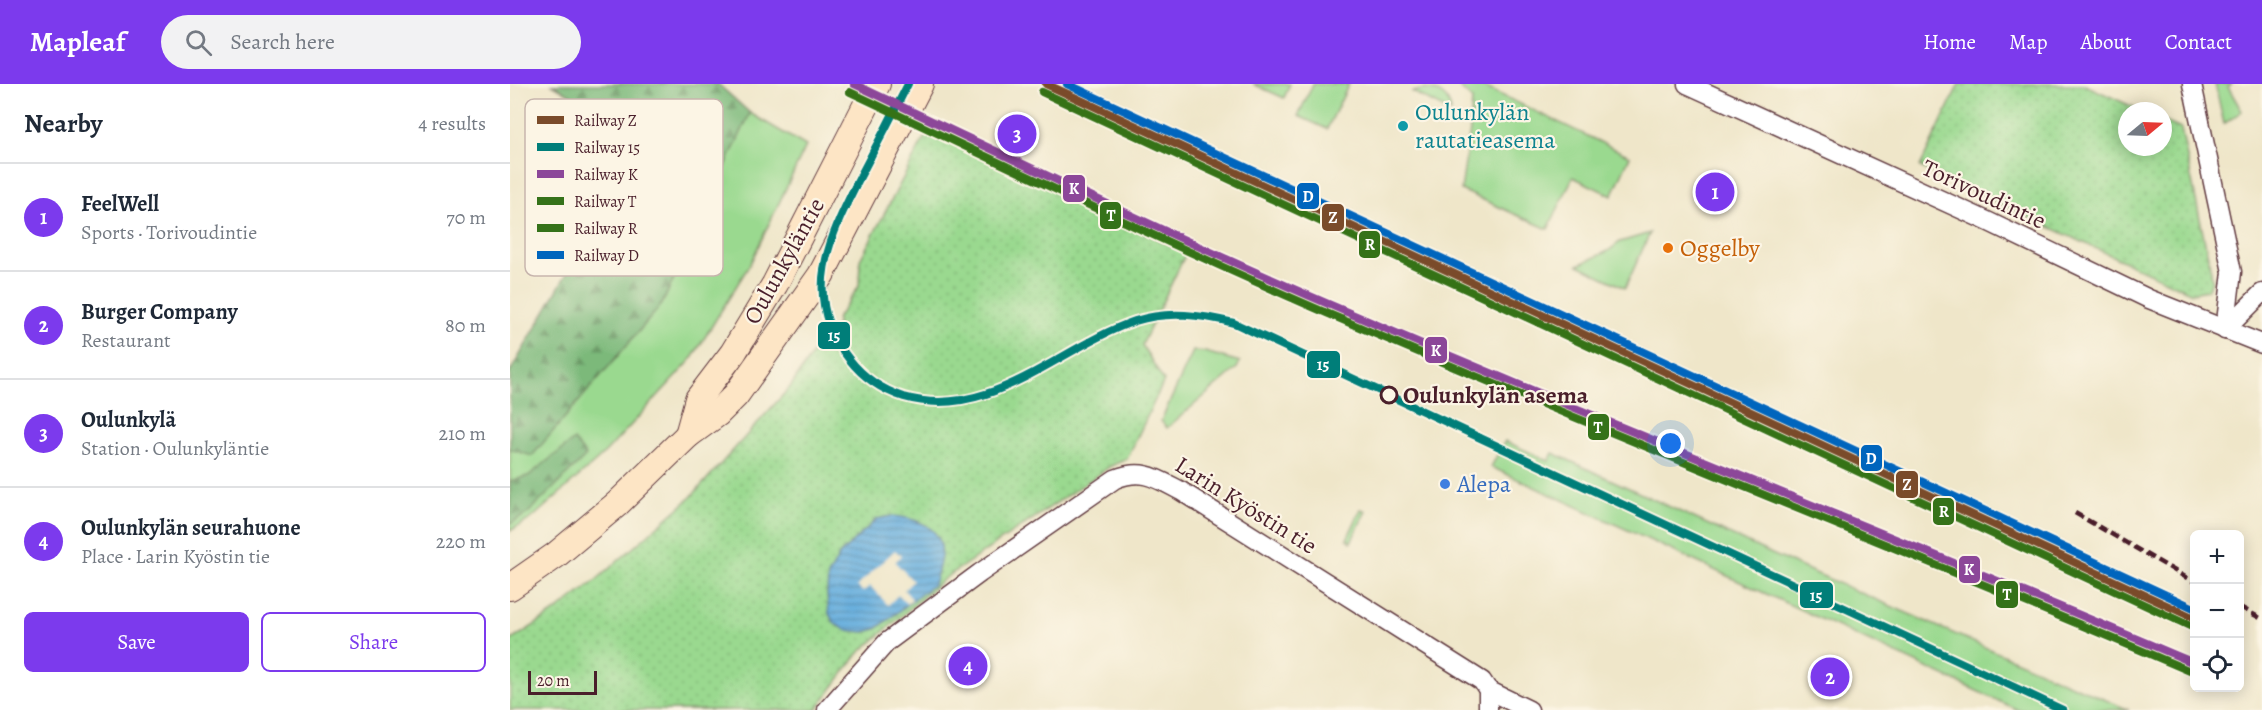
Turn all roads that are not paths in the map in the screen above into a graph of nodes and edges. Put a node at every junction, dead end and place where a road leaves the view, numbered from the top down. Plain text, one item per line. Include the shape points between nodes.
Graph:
1 (877, 84) edge
2 (921, 84) edge
3 (1687, 84) edge
4 (2192, 84) edge
5 (2262, 293) edge
6 (2225, 330) junction
7 (2262, 344) edge
8 (688, 435) junction
9 (510, 587) edge
10 (1488, 690) junction
11 (827, 710) edge
12 (1488, 710) edge
13 (1529, 710) edge

1 - 8 main road, Oulunkyläntie via 775,284 698,399
2 - 8 main road, Oulunkyläntie via 821,275 736,394
3 - 6 street, Torivoudintie via 2149,299
4 - 6 street via 2232,272
5 - 6 street
6 - 7 street, Torivoudintie
8 - 9 main road, Oulunkyläntie via 617,504
10 - 11 street, Larin Kyöstin tie via 1482,681 1181,491 1156,478 1131,473 1115,479 1011,550 887,642
10 - 12 street
10 - 13 street

